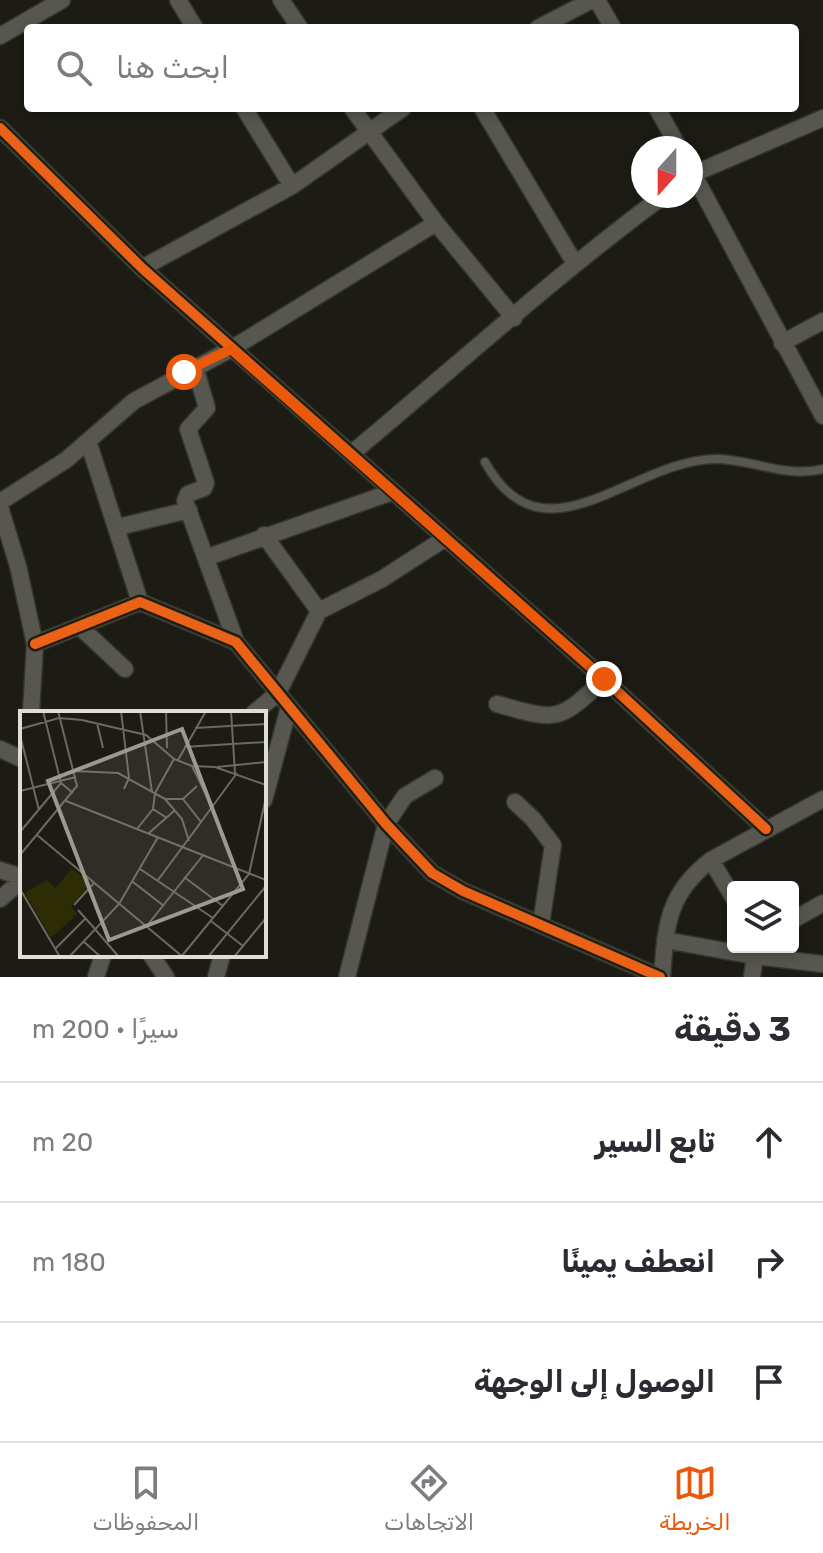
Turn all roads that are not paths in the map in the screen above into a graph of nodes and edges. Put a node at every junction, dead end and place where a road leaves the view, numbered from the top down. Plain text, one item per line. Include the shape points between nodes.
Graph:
1 (62, 0) edge
2 (178, 0) edge
3 (281, 0) edge
4 (594, 0) edge
5 (193, 24) edge
6 (297, 24) edge
7 (546, 24) edge
8 (610, 24) edge
9 (0, 36) edge
10 (246, 112) edge
11 (355, 112) edge
12 (397, 112) edge
13 (484, 112) edge
14 (659, 112) edge
15 (823, 118) edge
16 (0, 128) edge
17 (368, 132) junction
18 (672, 136) edge
19 (703, 168) edge
20 (292, 186) junction
21 (703, 194) edge
22 (647, 208) edge
23 (436, 223) junction
24 (574, 262) junction
25 (142, 268) junction
26 (514, 318) junction
27 (823, 321) edge
28 (782, 343) junction
29 (231, 349) junction
30 (195, 367) junction
31 (823, 416) edge
32 (88, 441) junction
33 (351, 454) junction
34 (485, 462) dead end
35 (823, 469) edge
36 (392, 492) junction
37 (0, 505) edge
38 (189, 510) junction
39 (118, 527) junction
40 (264, 535) junction
41 (444, 539) junction
42 (208, 557) junction
43 (140, 602) junction
44 (319, 611) junction
45 (80, 627) junction
46 (236, 642) junction
47 (35, 644) junction
48 (125, 669) dead end
49 (604, 679) junction
50 (278, 693) junction
51 (497, 704) dead end
52 (289, 707) junction
53 (31, 711) edge
54 (256, 711) edge
55 (0, 749) edge
56 (20, 758) edge
57 (435, 778) dead end
58 (266, 793) edge
59 (823, 799) edge
60 (515, 802) dead end
61 (386, 824) junction
62 (766, 829) junction
63 (711, 860) junction
64 (0, 870) edge
65 (20, 878) edge
66 (20, 881) edge
67 (727, 887) edge
68 (0, 899) edge
69 (823, 903) edge
70 (799, 917) edge
71 (541, 924) junction
72 (665, 940) junction
73 (727, 948) edge
74 (756, 953) edge
75 (762, 953) edge
76 (102, 957) edge
77 (152, 957) edge
78 (221, 957) edge
79 (823, 964) edge
80 (96, 977) edge
81 (166, 977) edge
82 (216, 977) edge
83 (347, 977) edge
84 (661, 977) edge
85 (752, 977) edge

1 - 9 street
2 - 5 street
3 - 6 street
4 - 7 street
4 - 8 street
10 - 20 street
11 - 17 street
12 - 17 street
13 - 24 street
14 - 18 street
15 - 19 street
16 - 25 street
17 - 20 street
17 - 23 street
20 - 25 street
21 - 28 street
22 - 24 street
23 - 26 street
23 - 29 street
24 - 26 street
25 - 29 street
26 - 33 street
27 - 28 street
28 - 31 street
29 - 30 street
29 - 33 street
30 - 32 street via 134,401
30 - 38 street via 207,408 188,429 206,483 186,496
32 - 37 street
32 - 39 street
33 - 36 street
34 - 35 lane via 499,487 520,504 541,511 602,497 668,469 718,459 804,474
36 - 40 street
36 - 41 street
37 - 47 street
38 - 39 street
38 - 42 street
39 - 43 street
40 - 42 street
40 - 44 street
41 - 44 street
41 - 49 street
42 - 46 street
43 - 45 street
43 - 46 street
44 - 50 street
45 - 47 street
45 - 48 street
46 - 50 street
47 - 53 street
49 - 51 street via 560,715 535,715
49 - 62 street
50 - 52 street
50 - 54 street
52 - 58 street
52 - 61 street
55 - 56 street
57 - 61 street via 405,796
59 - 62 street
60 - 71 street via 553,845
61 - 71 street via 432,873
61 - 83 street
62 - 63 street
63 - 67 street
63 - 72 street via 680,890
64 - 65 street
66 - 68 street
69 - 70 street
71 - 84 street
72 - 73 street
72 - 84 street
74 - 85 street
75 - 79 street
76 - 80 street
77 - 81 street
78 - 82 street

